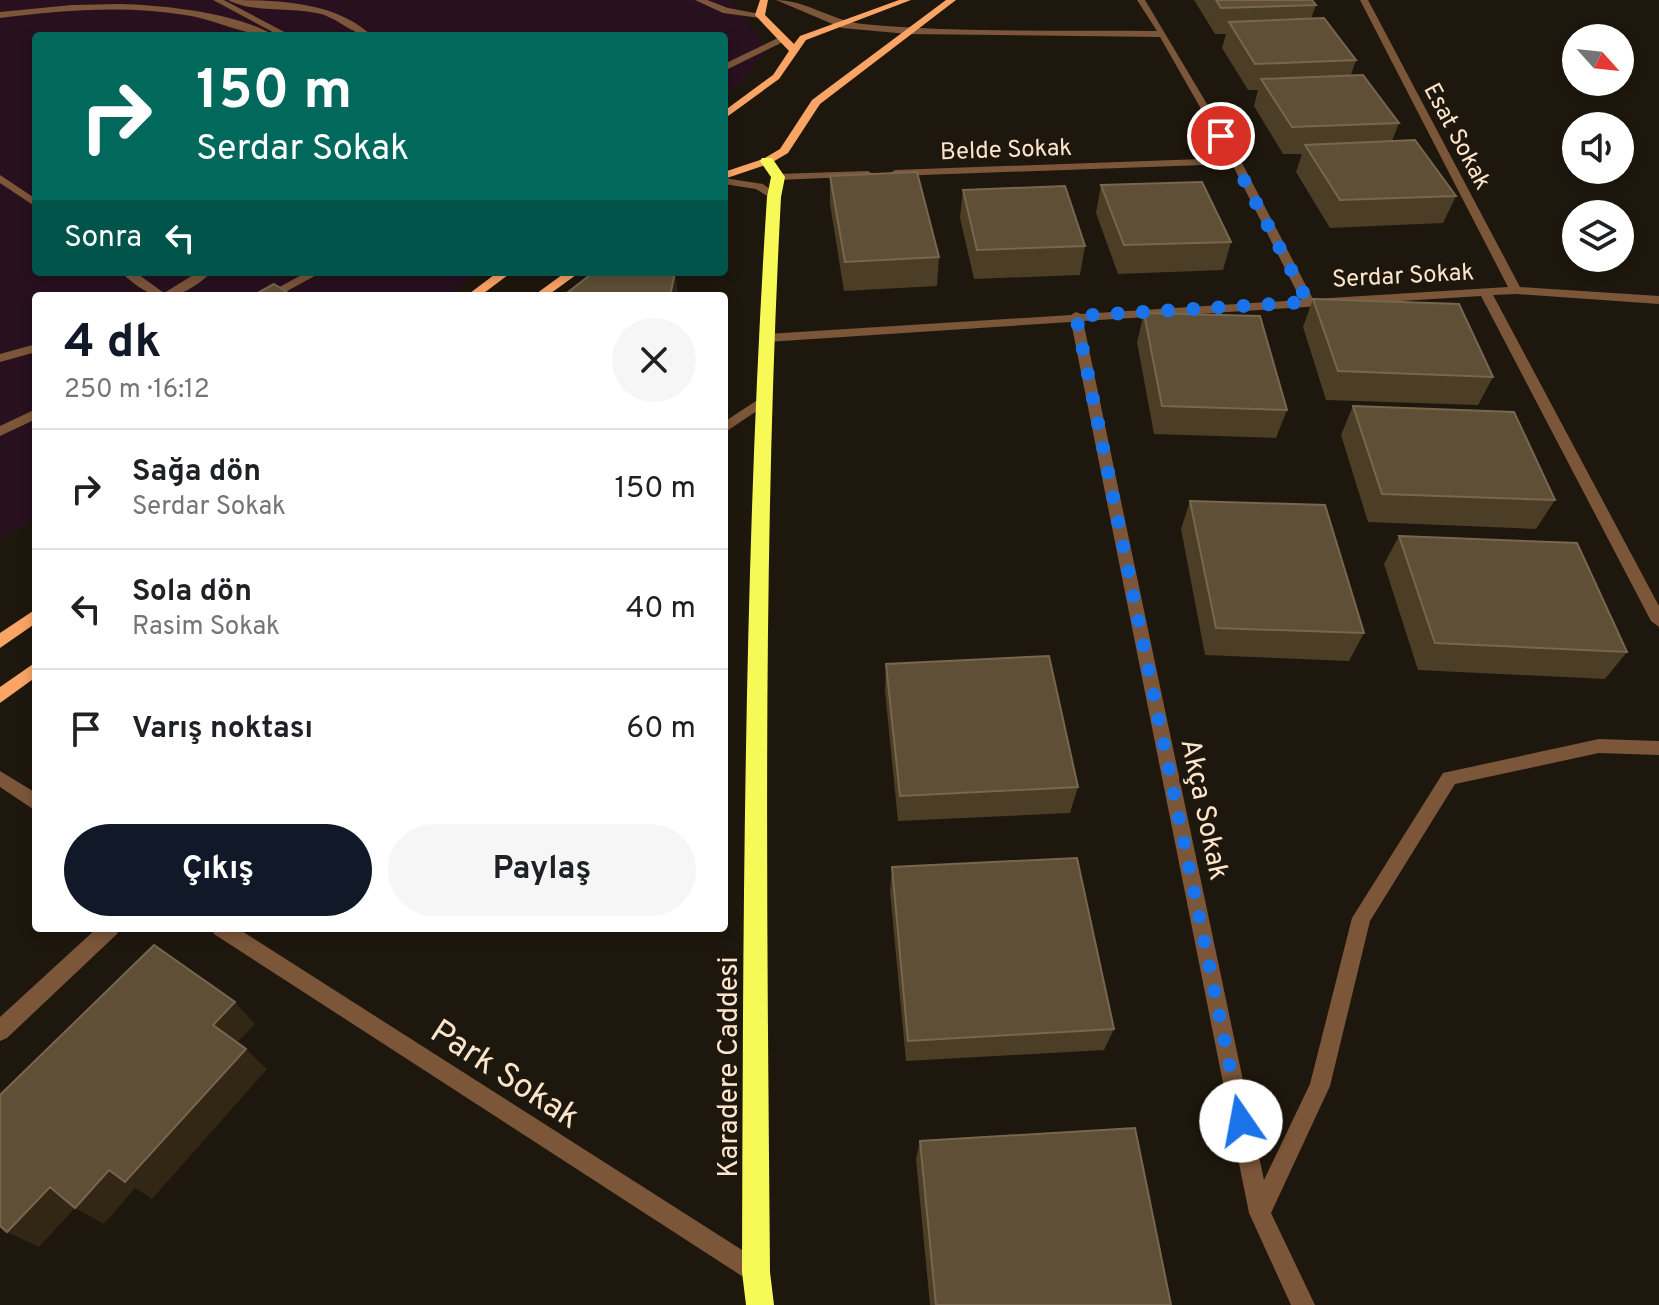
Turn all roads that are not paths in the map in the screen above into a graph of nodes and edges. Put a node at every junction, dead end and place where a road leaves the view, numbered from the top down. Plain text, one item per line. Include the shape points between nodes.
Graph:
1 (217, 0) edge
2 (232, 0) edge
3 (699, 0) edge
4 (764, 0) edge
5 (780, 0) edge
6 (907, 0) edge
7 (952, 0) edge
8 (1141, 0) edge
9 (1364, 0) edge
10 (0, 15) edge
11 (760, 15) junction
12 (842, 25) junction
13 (908, 31) junction
14 (256, 32) edge
15 (279, 32) edge
16 (362, 32) edge
17 (1163, 34) junction
18 (780, 40) junction
19 (794, 50) junction
20 (728, 66) edge
21 (728, 113) edge
22 (1236, 161) junction
23 (0, 178) edge
24 (728, 178) edge
25 (773, 178) junction
26 (728, 179) edge
27 (32, 201) edge
28 (132, 276) edge
29 (200, 276) edge
30 (308, 276) edge
31 (500, 276) edge
32 (568, 276) edge
33 (1516, 290) junction
34 (154, 292) edge
35 (174, 292) edge
36 (277, 292) edge
37 (478, 292) edge
38 (545, 292) edge
39 (1485, 292) junction
40 (1308, 302) junction
41 (1657, 303) edge
42 (1076, 316) junction
43 (767, 338) junction
44 (32, 349) edge
45 (0, 358) edge
46 (762, 401) junction
47 (32, 415) edge
48 (728, 426) edge
49 (0, 432) edge
50 (32, 618) edge
51 (1659, 621) edge
52 (0, 642) edge
53 (32, 671) edge
54 (0, 696) edge
55 (1659, 748) edge
56 (0, 778) edge
57 (32, 800) edge
58 (106, 932) edge
59 (227, 932) edge
60 (0, 1031) edge
61 (1260, 1213) junction
62 (756, 1272) junction
63 (760, 1305) edge
64 (1303, 1305) edge

1 - 15 street
2 - 16 street via 311,8 334,14
3 - 11 street via 726,11
4 - 11 main road
5 - 12 street
6 - 12 main road
7 - 13 main road
8 - 17 street
9 - 33 street, Esat Sokak
10 - 14 street via 134,8 192,13
11 - 18 main road
12 - 13 street
12 - 19 main road via 803,38
13 - 17 street
13 - 25 main road via 816,102
17 - 22 street
18 - 19 main road
18 - 20 street
19 - 21 main road via 776,77
22 - 25 street, Belde Sokak
22 - 40 street
23 - 27 street
24 - 25 main road
25 - 26 street via 759,186
25 - 43 main road, Karadere Caddesi
28 - 34 street
29 - 35 street
30 - 36 street
31 - 37 main road
32 - 38 main road
33 - 39 street, Serdar Sokak
33 - 41 street, Serdar Sokak
39 - 40 street, Serdar Sokak
39 - 51 street
40 - 42 street, Serdar Sokak
42 - 43 street, Serdar Sokak
42 - 61 street, Akça Sokak
43 - 46 main road, Karadere Caddesi
44 - 45 street
46 - 48 street
46 - 62 main road, Karadere Caddesi
47 - 49 street
50 - 52 main road
53 - 54 main road
55 - 61 street via 1599,746 1449,778 1361,918 1320,1086
56 - 57 street
58 - 60 street
59 - 62 street, Park Sokak
61 - 64 street, Akça Sokak
62 - 63 main road, Karadere Caddesi

